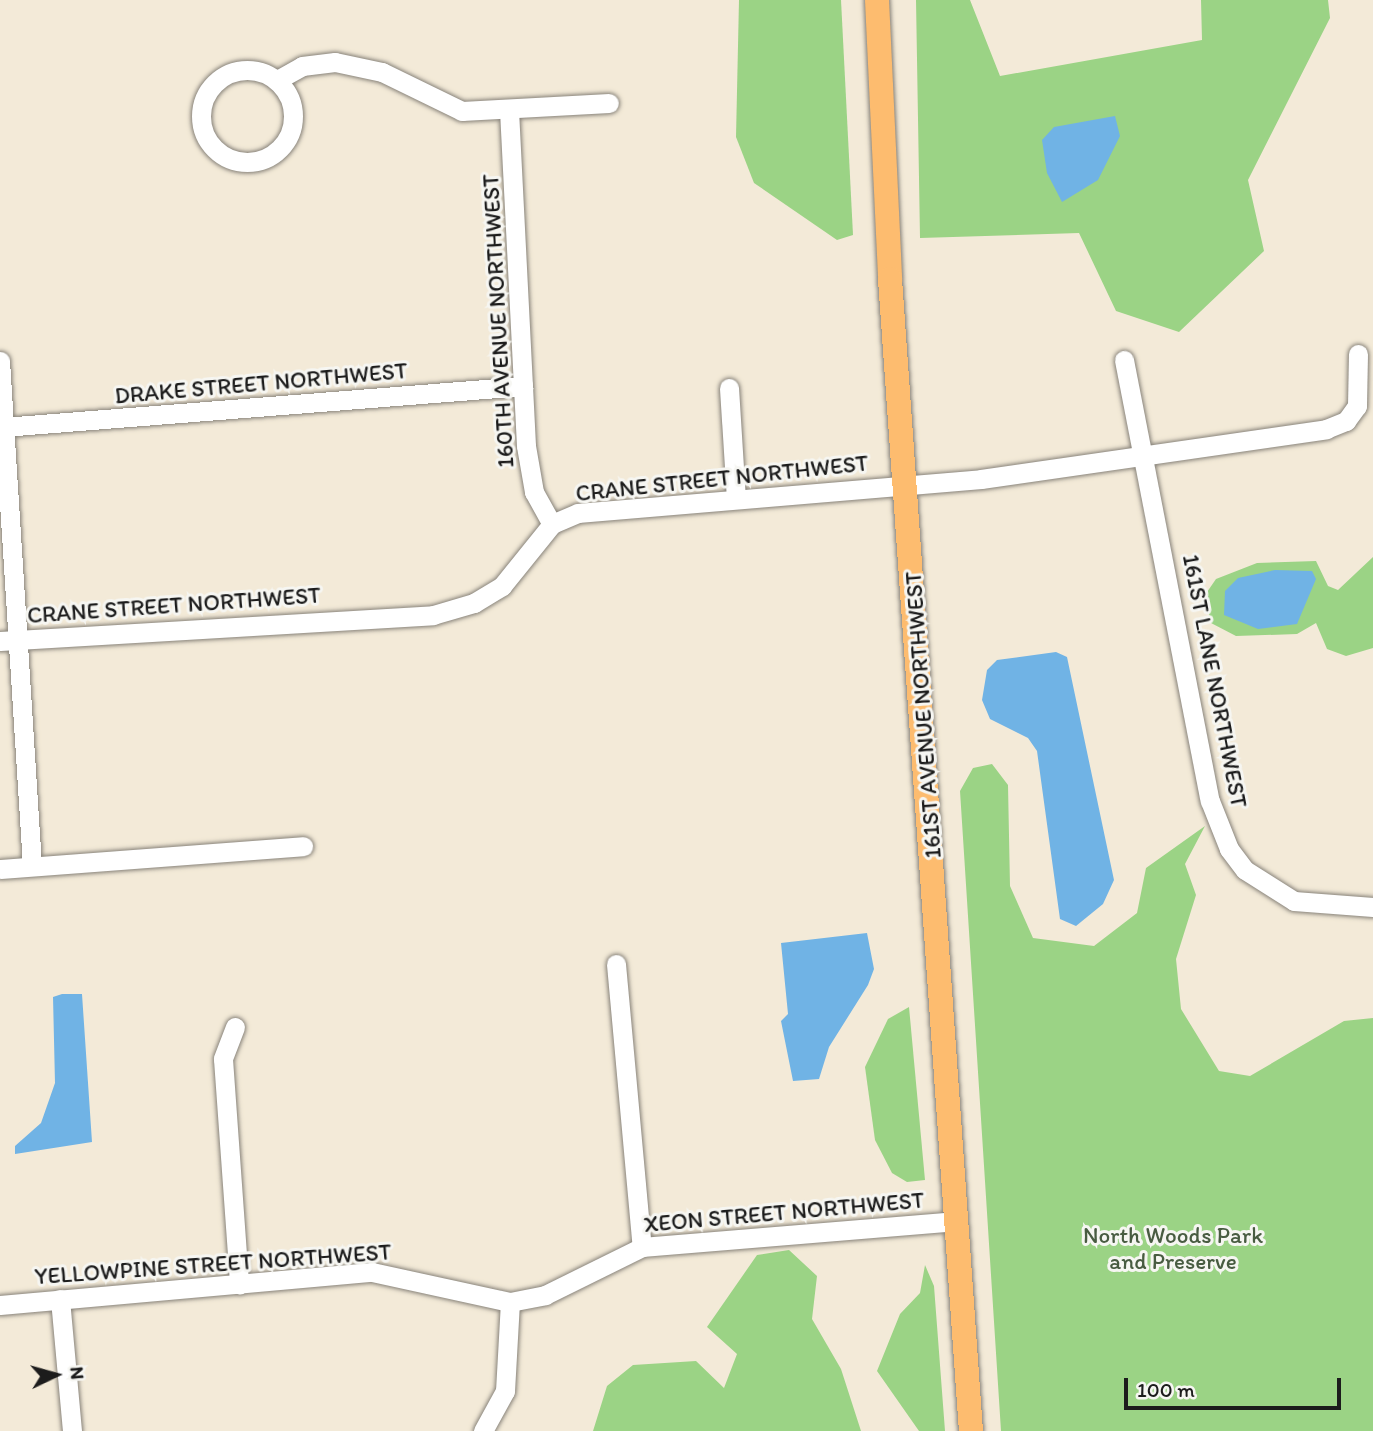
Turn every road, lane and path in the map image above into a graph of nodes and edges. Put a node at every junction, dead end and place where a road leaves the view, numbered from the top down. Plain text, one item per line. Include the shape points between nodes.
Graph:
1 (877, 0) edge
2 (279, 79) junction
3 (609, 103) dead end
4 (509, 110) junction
5 (1358, 354) dead end
6 (1124, 360) dead end
7 (0, 361) edge
8 (523, 386) junction
9 (729, 388) dead end
10 (3, 428) junction
11 (1144, 454) junction
12 (905, 485) junction
13 (736, 498) junction
14 (552, 524) junction
15 (8, 640) edge
16 (303, 846) dead end
17 (32, 866) junction
18 (0, 869) edge
19 (1373, 907) edge
20 (616, 964) dead end
21 (235, 1027) dead end
22 (957, 1221) junction
23 (642, 1247) junction
24 (239, 1284) junction
25 (60, 1299) junction
26 (510, 1302) junction
27 (0, 1305) edge
28 (72, 1431) edge
29 (483, 1431) edge
30 (971, 1431) edge

1 - 12 main road, 161ST AVENUE NORTHWEST
2 - 2 street via 241,71 211,87 201,121 214,151 252,163 283,146 293,113
2 - 4 street via 319,62 358,64 444,106
3 - 4 street
4 - 8 street, 160TH AVENUE NORTHWEST
5 - 11 street, CRANE STREET NORTHWEST via 1360,393 1352,414 1326,429
6 - 11 street, 161ST LANE NORTHWEST
7 - 10 street
8 - 10 street, DRAKE STREET NORTHWEST
8 - 14 street, 160TH AVENUE NORTHWEST via 534,492
9 - 13 street
10 - 15 street
11 - 12 street, CRANE STREET NORTHWEST
11 - 19 street, 161ST LANE NORTHWEST via 1210,801 1228,849 1252,876 1294,901
12 - 13 street, CRANE STREET NORTHWEST
12 - 22 main road, 161ST AVENUE NORTHWEST
13 - 14 street, CRANE STREET NORTHWEST via 578,513
14 - 15 street, CRANE STREET NORTHWEST via 502,586 474,603 433,615
15 - 17 street
16 - 17 street
17 - 18 street
20 - 23 street
21 - 24 street via 223,1059
22 - 23 street, XEON STREET NORTHWEST
22 - 30 main road, 161ST AVENUE NORTHWEST
23 - 26 street, XEON STREET NORTHWEST via 545,1295
24 - 25 street, YELLOWPINE STREET NORTHWEST
24 - 26 street, YELLOWPINE STREET NORTHWEST via 383,1273
25 - 27 street, YELLOWPINE STREET NORTHWEST
25 - 28 street
26 - 29 street via 505,1391

